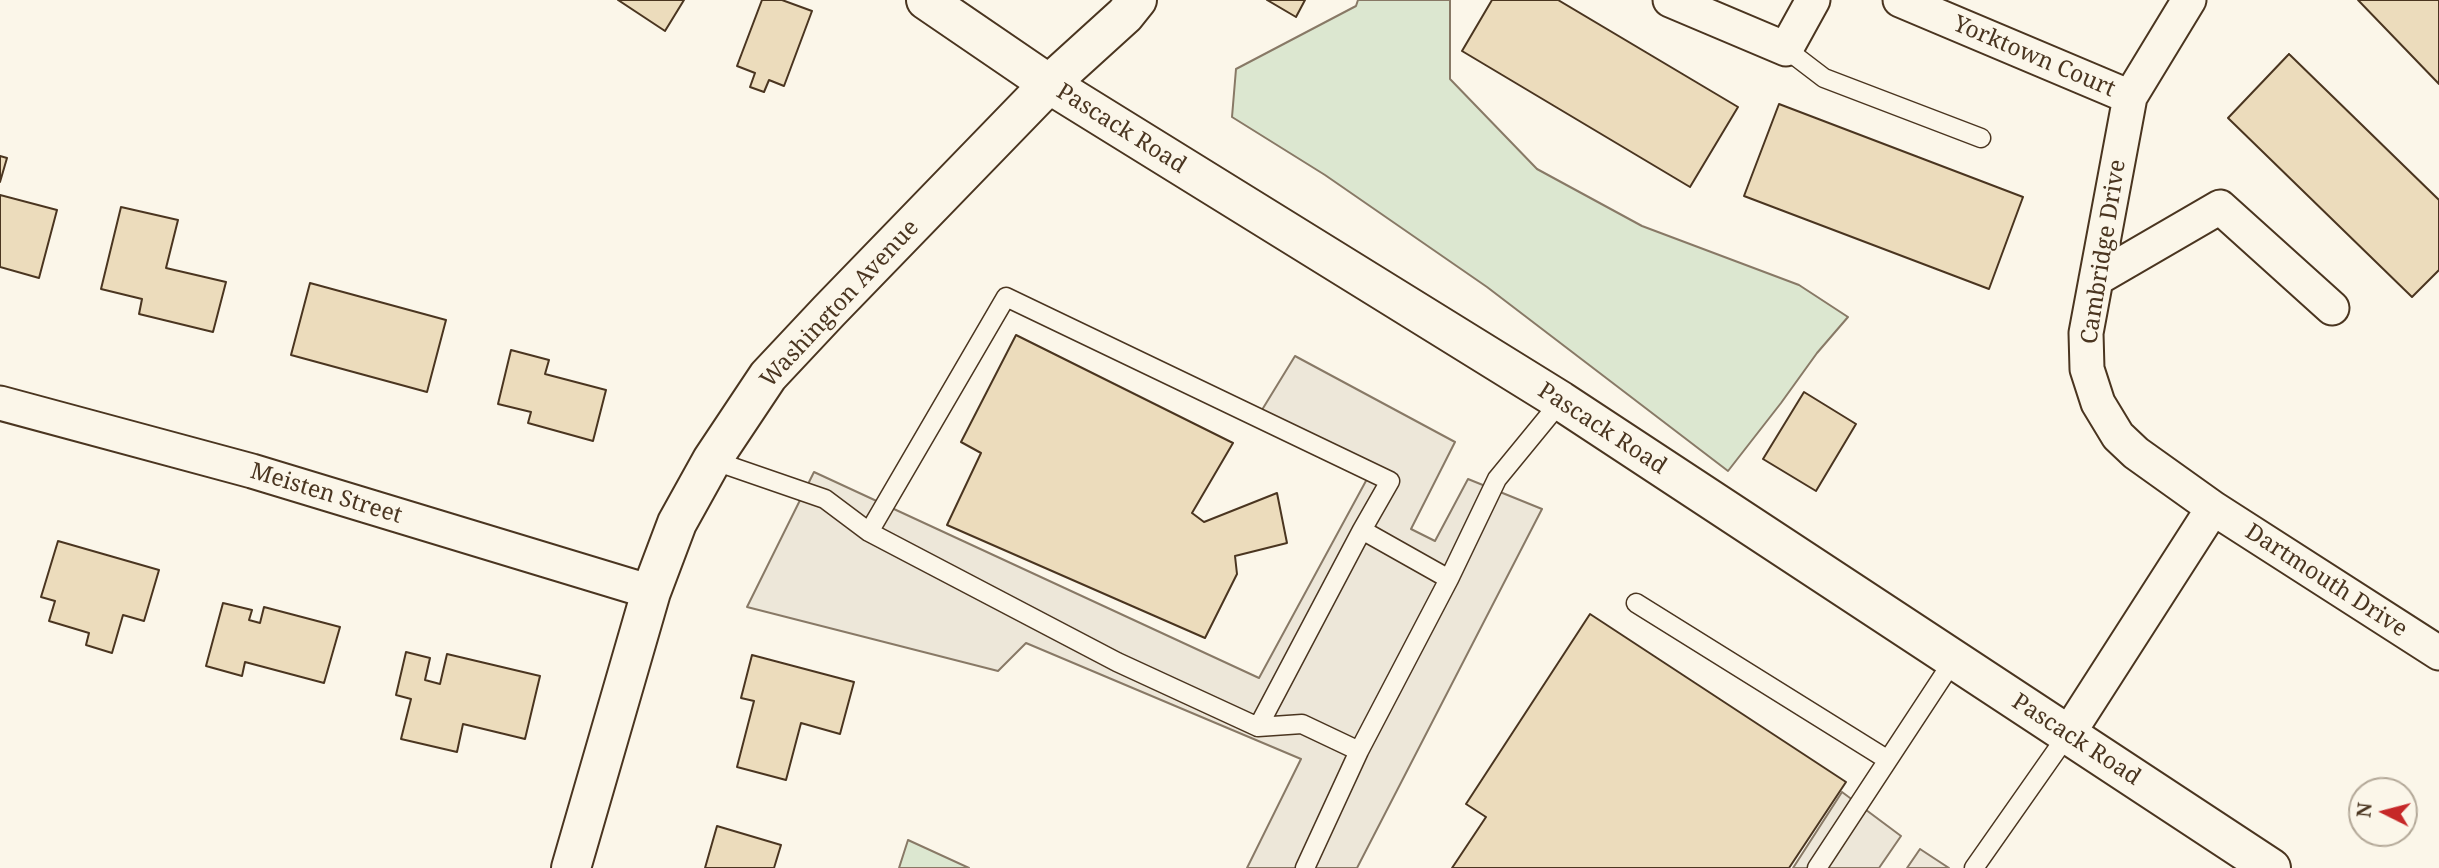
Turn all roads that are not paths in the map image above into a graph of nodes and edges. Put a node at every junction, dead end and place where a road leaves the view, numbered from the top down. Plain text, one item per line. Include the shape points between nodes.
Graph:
1 (1137, 0) edge
2 (1670, 0) edge
3 (1814, 0) edge
4 (1900, 0) edge
5 (2189, 0) edge
6 (928, 1) edge
7 (1786, 49) junction
8 (1049, 84) junction
9 (2130, 97) junction
10 (1981, 138) dead end
11 (2096, 279) junction
12 (2332, 308) dead end
13 (1561, 401) junction
14 (0, 403) edge
15 (712, 460) junction
16 (2213, 508) junction
17 (1362, 530) junction
18 (869, 532) junction
19 (1449, 579) junction
20 (651, 592) junction
21 (1636, 604) dead end
22 (2439, 653) edge
23 (1953, 661) junction
24 (1258, 727) junction
25 (2068, 734) junction
26 (1359, 751) junction
27 (1888, 760) junction
28 (571, 868) edge
29 (1305, 868) edge
30 (1817, 868) edge
31 (1974, 868) edge
32 (2271, 868) edge

1 - 8 street, Washington Avenue
2 - 7 street
3 - 7 street
4 - 9 street, Yorktown Court
5 - 9 street, Cambridge Drive
6 - 8 street, Pascack Road
7 - 10 lane via 1824,78
8 - 13 street, Pascack Road
8 - 15 street, Washington Avenue via 768,376
9 - 11 street, Cambridge Drive
11 - 12 street via 2220,207
11 - 16 street, Cambridge Drive via 2086,333 2087,369 2098,404 2118,436 2136,453
13 - 19 lane via 1497,480
13 - 23 street, Pascack Road
14 - 20 street, Meisten Street via 252,471
15 - 18 lane via 825,499
15 - 20 street, Washington Avenue via 677,523
16 - 22 street, Dartmouth Drive
16 - 25 street
17 - 18 lane via 1390,481 1006,297
17 - 19 lane
17 - 24 lane
18 - 24 lane via 1117,662
19 - 26 lane
20 - 28 street, Washington Avenue
21 - 27 lane
23 - 25 street, Pascack Road
23 - 27 lane
24 - 26 lane via 1303,724
25 - 31 lane
25 - 32 street, Pascack Road
26 - 29 lane
27 - 30 lane

